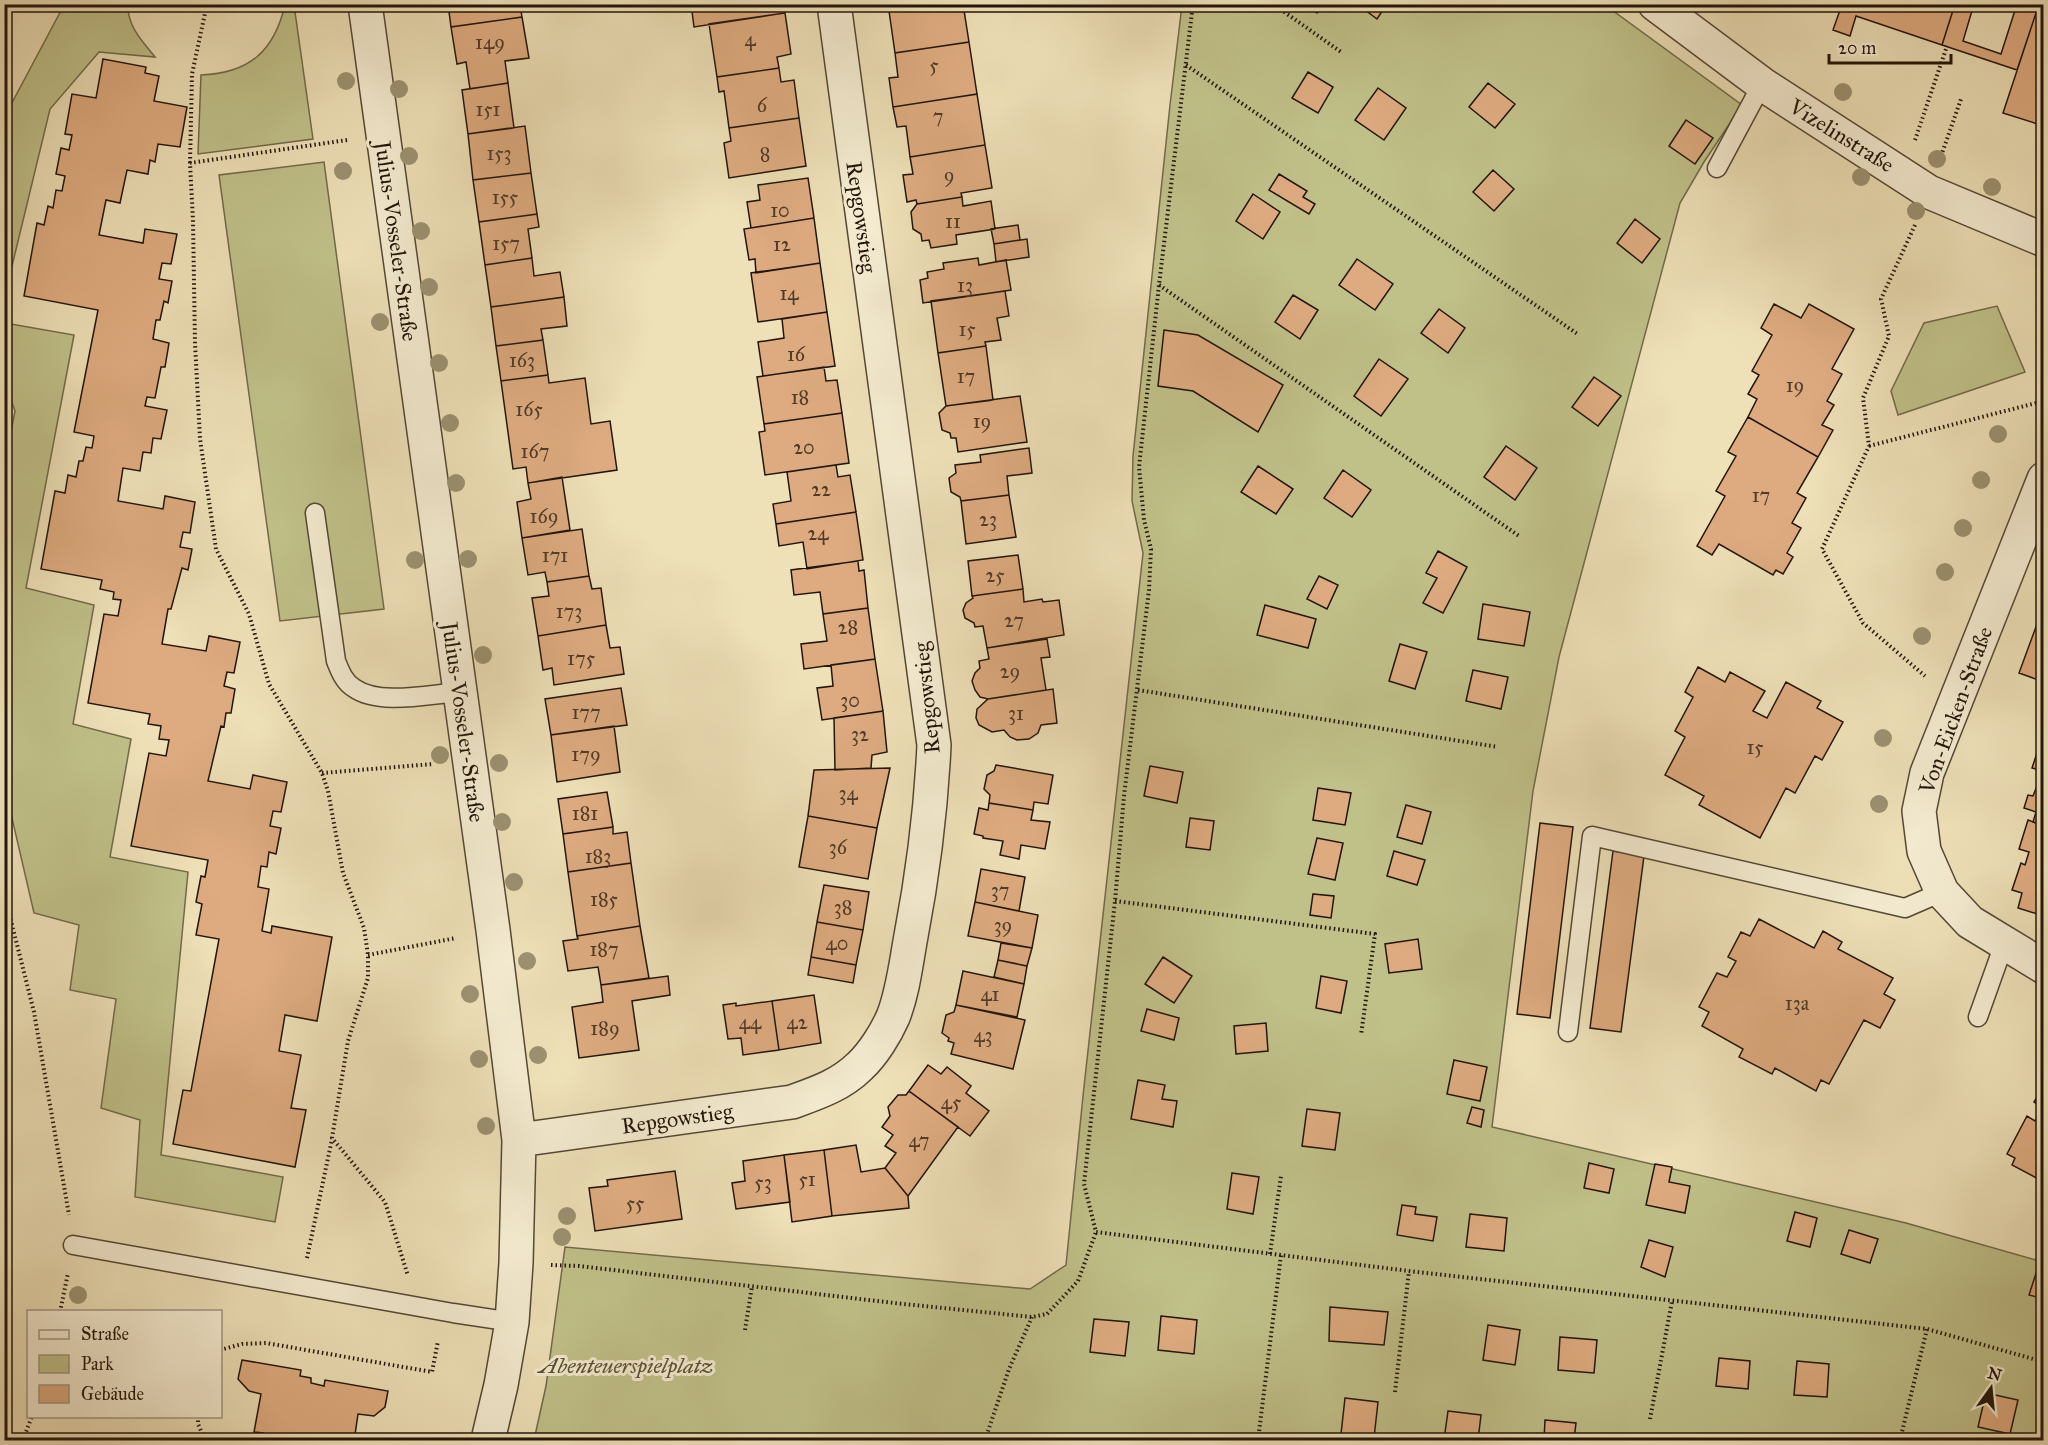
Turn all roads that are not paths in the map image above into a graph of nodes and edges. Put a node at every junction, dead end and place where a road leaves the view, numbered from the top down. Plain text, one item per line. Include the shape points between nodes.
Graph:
1 (365, 4) edge
2 (834, 4) edge
3 (1655, 4) edge
4 (1762, 84) junction
5 (1717, 168) dead end
6 (2043, 240) edge
7 (2043, 479) edge
8 (315, 513) dead end
9 (460, 692) junction
10 (1942, 892) junction
11 (2004, 945) junction
12 (2043, 967) edge
13 (1978, 1017) dead end
14 (1568, 1032) dead end
15 (519, 1140) junction
16 (73, 1245) road end
17 (512, 1322) junction
18 (488, 1440) edge

1 - 9 street, Julius-Vosseler-Straße
2 - 15 street, Repgowstieg via 934,746 920,889 902,985 893,1017 862,1065 822,1092 792,1102
3 - 4 street, Vizelinstraße
4 - 5 lane
4 - 6 street, Vizelinstraße via 1916,183
7 - 10 street, Von-Eicken-Straße via 1927,773 1919,811 1924,851
8 - 9 lane via 336,661 342,677 369,696
9 - 15 street, Julius-Vosseler-Straße
10 - 11 street, Von-Eicken-Straße via 1970,922
10 - 14 lane via 1905,908 1592,836
11 - 12 street, Von-Eicken-Straße
11 - 13 lane
15 - 17 street, Julius-Vosseler-Straße
16 - 17 lane
17 - 18 street, Julius-Vosseler-Straße

